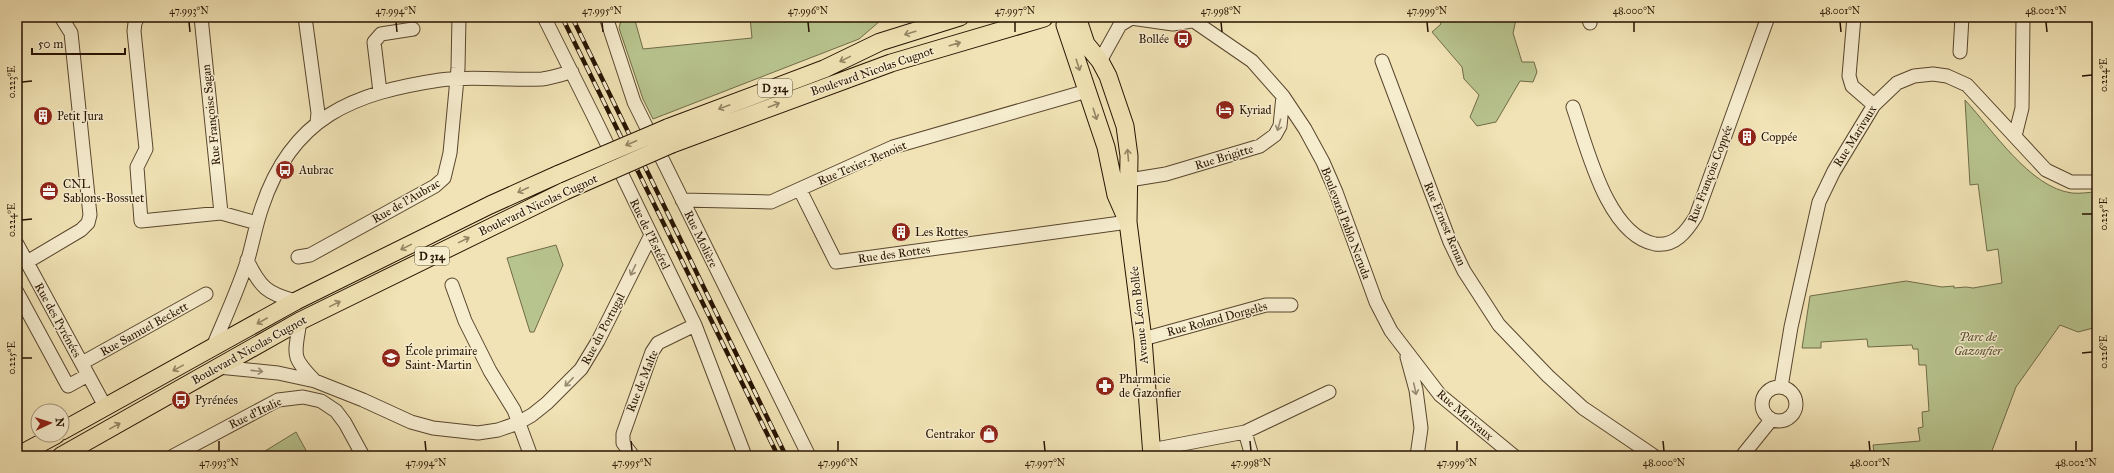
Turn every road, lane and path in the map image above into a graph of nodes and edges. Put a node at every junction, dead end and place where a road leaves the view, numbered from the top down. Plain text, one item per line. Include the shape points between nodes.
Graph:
1 (61, 17) edge
2 (138, 17) edge
3 (201, 17) edge
4 (305, 17) edge
5 (459, 17) edge
6 (544, 17) edge
7 (606, 17) edge
8 (960, 17) edge
9 (1043, 17) edge
10 (1768, 17) edge
11 (1854, 17) edge
12 (1962, 17) edge
13 (2023, 17) edge
14 (1127, 18) edge
15 (1190, 19) edge
16 (1075, 21) edge
17 (413, 29) dead end
18 (1960, 52) dead end
19 (1100, 61) junction
20 (1382, 61) dead end
21 (572, 72) junction
22 (457, 78) junction
23 (1087, 91) junction
24 (380, 92) junction
25 (1283, 96) junction
26 (1874, 105) junction
27 (1573, 107) dead end
28 (317, 122) junction
29 (2016, 136) junction
30 (1129, 180) junction
31 (2097, 182) edge
32 (800, 190) junction
33 (682, 200) junction
34 (221, 213) junction
35 (1128, 222) junction
36 (257, 223) junction
37 (651, 236) junction
38 (17, 244) edge
39 (298, 257) dead end
40 (247, 260) junction
41 (27, 262) junction
42 (452, 285) dead end
43 (17, 292) edge
44 (206, 294) dead end
45 (296, 301) junction
46 (1291, 305) dead end
47 (300, 321) junction
48 (695, 325) junction
49 (1143, 339) junction
50 (212, 349) junction
51 (1405, 351) junction
52 (82, 363) junction
53 (218, 367) junction
54 (88, 375) junction
55 (315, 382) junction
56 (1781, 387) junction
57 (1329, 392) dead end
58 (106, 408) junction
59 (1771, 420) junction
60 (518, 423) junction
61 (70, 428) edge
62 (1245, 432) junction
63 (41, 443) edge
64 (1151, 453) edge
65 (17, 456) edge
66 (61, 456) edge
67 (173, 456) edge
68 (363, 456) edge
69 (531, 456) edge
70 (633, 456) edge
71 (745, 456) edge
72 (809, 456) edge
73 (1252, 456) edge
74 (1417, 456) edge
75 (1514, 456) edge
76 (1654, 456) edge
77 (1742, 456) edge

1 - 41 street via 71,33 90,215 88,223 81,230
2 - 34 street via 134,31 146,149 137,167 141,221
3 - 34 street, Rue Françoise Sagan
4 - 28 street
5 - 22 street
6 - 21 street, Rue de l'Estérel
7 - 33 street, Rue Molière via 634,102
8 -> 45 main road, Boulevard Nicolas Cugnot / D 314, bridge via 880,42 824,70 667,128 559,174
9 - 16 main road via 1056,25
47 -> 9 main road, Boulevard Nicolas Cugnot / D 314, bridge via 565,190 672,144 891,63
10 - 27 street, Rue François Coppée via 1696,216 1674,241 1661,244 1647,242 1630,231 1616,213 1601,188
11 - 26 street via 1849,76 1852,86
12 - 18 street
13 - 29 street via 2022,108
14 - 15 street, Boulevard Pablo Neruda via 1173,24
14 - 19 street, Boulevard Pablo Neruda via 1120,25
15 - 25 street, Boulevard Pablo Neruda via 1252,61
16 - 19 main road, Avenue Léon Bollée via 1086,44
16 -> 23 main road, Avenue Léon Bollée
17 - 24 street via 381,34 374,42
30 -> 19 main road, Avenue Léon Bollée via 1125,126 1115,93
20 - 76 street, Rue Ernest Renan via 1450,242 1464,272 1499,325 1583,408
21 - 22 street via 543,79
21 - 37 street, Rue de l'Estérel
22 - 24 street
22 - 39 street, Rue de l'Aubrac via 450,153 444,178 435,186 310,255
23 - 32 street, Rue Texier-Benoist via 893,147
23 -> 35 main road, Avenue Léon Bollée via 1106,147 1116,195
24 - 28 street via 341,106
25 -> 30 street, Rue Brigitte via 1280,126 1275,135 1260,146 1166,174
25 - 51 street, Boulevard Pablo Neruda via 1323,162 1376,302
26 - 29 street, Rue Marivaux via 1897,83 1914,76 1947,76 1967,85
26 - 56 street, Rue Marivaux via 1834,171 1819,202 1791,327
28 - 36 street via 282,161
29 - 31 street, Rue Marivaux via 2033,159 2046,170 2071,182
30 - 35 main road, Avenue Léon Bollée
32 - 33 street, Rue Texier-Benoist via 771,202
32 - 35 street, Rue des Rottes via 836,262
33 - 72 street, Rue Molière
34 - 36 street
35 - 49 main road, Avenue Léon Bollée
36 - 40 street
37 - 48 street, Rue de l'Estérel
37 -> 60 street, Rue du Portugal via 598,341 581,369 547,403
38 - 41 street, Rue des Pyrénées
40 - 45 street via 262,287 279,297
40 - 50 street
41 - 52 street, Rue des Pyrénées
42 - 60 street via 465,321 490,371 514,410
43 - 54 street, Rue des Pyrénées via 68,386
44 - 52 street, Rue Samuel Beckett
45 -> 50 main road, Boulevard Nicolas Cugnot
46 - 49 street, Rue Roland Dorgelès via 1266,305
47 - 53 main road, Boulevard Nicolas Cugnot / D 314
47 - 55 street via 297,359
48 - 70 street, Rue de Malte via 658,343 652,352 623,434 623,443
48 - 71 street, Rue de l'Estérel
49 - 64 main road, Avenue Léon Bollée
50 -> 58 main road, Boulevard Nicolas Cugnot
51 -> 74 street via 1416,390 1421,428
51 - 75 street, Rue Marivaux via 1440,395
52 - 54 street, Rue des Pyrénées
53 -> 55 street, Rue du Portugal via 278,373
66 -> 53 main road, Boulevard Nicolas Cugnot / D 314
54 - 58 street, Rue des Pyrénées
55 - 60 street, Rue du Portugal via 411,422 434,428 478,433
56 - 59 street via 1770,390 1763,399 1763,411
56 - 59 street via 1787,388 1795,396 1796,408 1785,421
57 - 62 street
58 - 61 main road, Boulevard Nicolas Cugnot
59 - 77 street
60 - 69 street
62 - 64 street
62 - 73 street
63 - 65 main road
67 - 68 street, Rue d'Italie via 278,400 303,397 321,401 336,411

